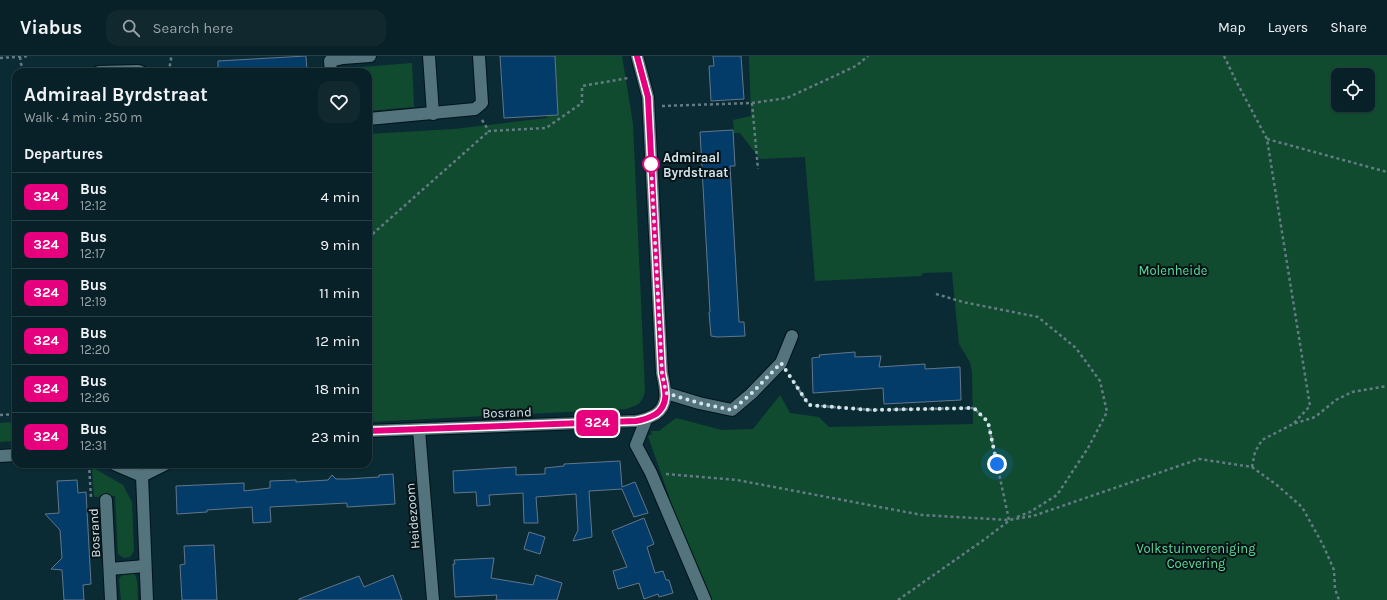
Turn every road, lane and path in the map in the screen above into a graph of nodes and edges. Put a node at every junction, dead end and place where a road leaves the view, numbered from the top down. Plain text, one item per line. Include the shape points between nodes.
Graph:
1 (30, 56) edge
2 (171, 56) edge
3 (370, 56) edge
4 (429, 56) edge
5 (479, 56) edge
6 (637, 56) edge
7 (868, 56) edge
8 (1224, 56) edge
9 (20, 57) edge
10 (0, 58) edge
11 (24, 68) edge
12 (169, 68) edge
13 (331, 68) edge
14 (631, 77) dead end
15 (752, 103) junction
16 (648, 106) junction
17 (475, 109) junction
18 (433, 114) junction
19 (372, 119) edge
20 (489, 131) junction
21 (1267, 139) junction
22 (758, 169) dead end
23 (1387, 172) edge
24 (372, 234) edge
25 (936, 294) dead end
26 (792, 336) dead end
27 (781, 363) junction
28 (1387, 386) edge
29 (666, 393) junction
30 (0, 414) edge
31 (12, 414) edge
32 (646, 420) junction
33 (1292, 424) junction
34 (419, 430) junction
35 (372, 431) edge
36 (0, 456) edge
37 (12, 456) edge
38 (1252, 467) junction
39 (88, 468) edge
40 (123, 468) edge
41 (158, 468) edge
42 (651, 473) junction
43 (142, 476) junction
44 (106, 500) joint
45 (1009, 520) junction
46 (145, 566) junction
47 (110, 569) junction
48 (111, 600) edge
49 (147, 600) edge
50 (433, 600) edge
51 (705, 600) edge
52 (898, 600) edge
53 (1339, 600) edge

1 - 9 path
2 - 12 path
3 - 13 street via 330,61
4 - 18 street
5 - 17 street via 482,103
6 - 16 street
7 - 15 path via 856,66 787,98
8 - 21 path
9 - 10 path
9 - 11 path
14 - 20 path via 582,86 582,103 546,128
15 - 16 path
15 - 22 path
16 - 29 street via 662,373
17 - 18 street
17 - 20 path
18 - 19 street
20 - 24 path
21 - 23 path
21 - 33 path via 1310,406
25 - 45 path via 1038,318 1076,348 1100,381 1107,412 1088,448 1057,494 1030,512
26 - 27 street
27 - 29 street via 732,410
27 - 45 path via 809,405 871,410 974,408 988,422
28 - 33 path via 1352,392 1336,400 1315,417
29 - 32 street via 666,401 661,410
30 - 31 path
32 - 34 street, Bosrand
32 - 42 street via 636,445
33 - 38 path via 1262,440 1255,452
34 - 35 street, Bosrand
34 - 50 street, Heidezoom
36 - 37 street
38 - 45 path via 1199,459 1033,516
38 - 53 path via 1302,506 1334,570 1335,590
39 - 44 path, Bosrand via 91,501
40 - 43 street
41 - 43 street
42 - 45 path via 736,480 922,515
42 - 51 street
43 - 46 street
44 - 47 street, Bosrand
45 - 52 path
46 - 47 street, Bosrand
46 - 49 street
47 - 48 street, Bosrand

